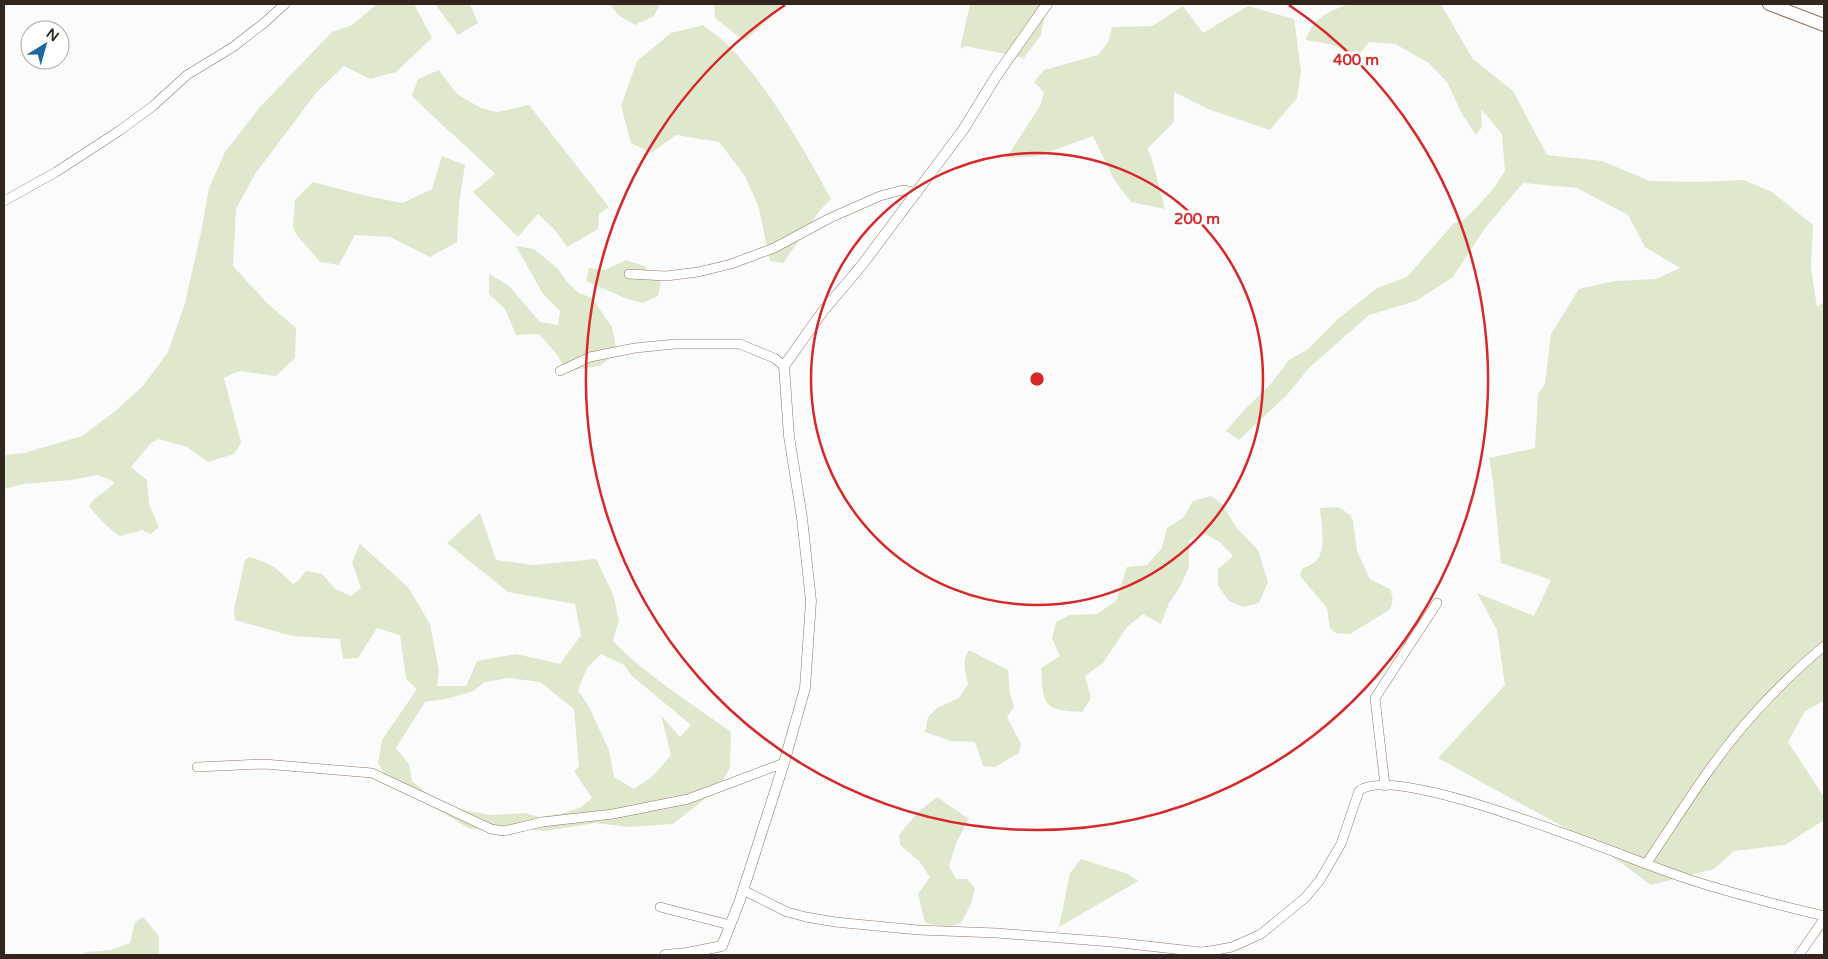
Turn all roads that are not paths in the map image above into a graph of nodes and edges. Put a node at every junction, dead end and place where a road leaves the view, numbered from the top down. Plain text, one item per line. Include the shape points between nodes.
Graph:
1 (285, 4) edge
2 (1047, 4) edge
3 (1769, 4) edge
4 (1824, 24) edge
5 (917, 193) junction
6 (4, 202) edge
7 (629, 274) dead end
8 (784, 366) junction
9 (560, 371) dead end
10 (1437, 603) dead end
11 (1824, 646) edge
12 (784, 763) junction
13 (197, 767) dead end
14 (1384, 786) junction
15 (1646, 864) junction
16 (742, 890) junction
17 (660, 907) dead end
18 (1824, 918) edge
19 (730, 925) junction
20 (723, 950) edge
21 (665, 955) edge
22 (1799, 955) edge

1 - 6 street via 233,47 187,75 119,131
2 - 5 street
3 - 4 main road
5 - 7 street via 903,190 880,196 774,248 731,264 666,276
5 - 8 street via 822,312
8 - 9 street via 774,358 740,344 675,344 590,357
8 - 12 street via 789,436 811,601 805,688
10 - 14 street via 1375,698
11 - 15 street via 1778,688 1733,739
12 - 13 street via 688,799 504,831 491,830 372,773 264,764
12 - 16 street
14 - 15 street via 1467,801
14 - 16 street via 1364,788 1359,792 1334,857 1305,898 1261,934 1232,947 1216,950 1201,952 1112,942 835,922 788,912
15 - 18 street
16 - 19 street
17 - 19 street
18 - 22 street
19 - 20 street
20 - 21 street

